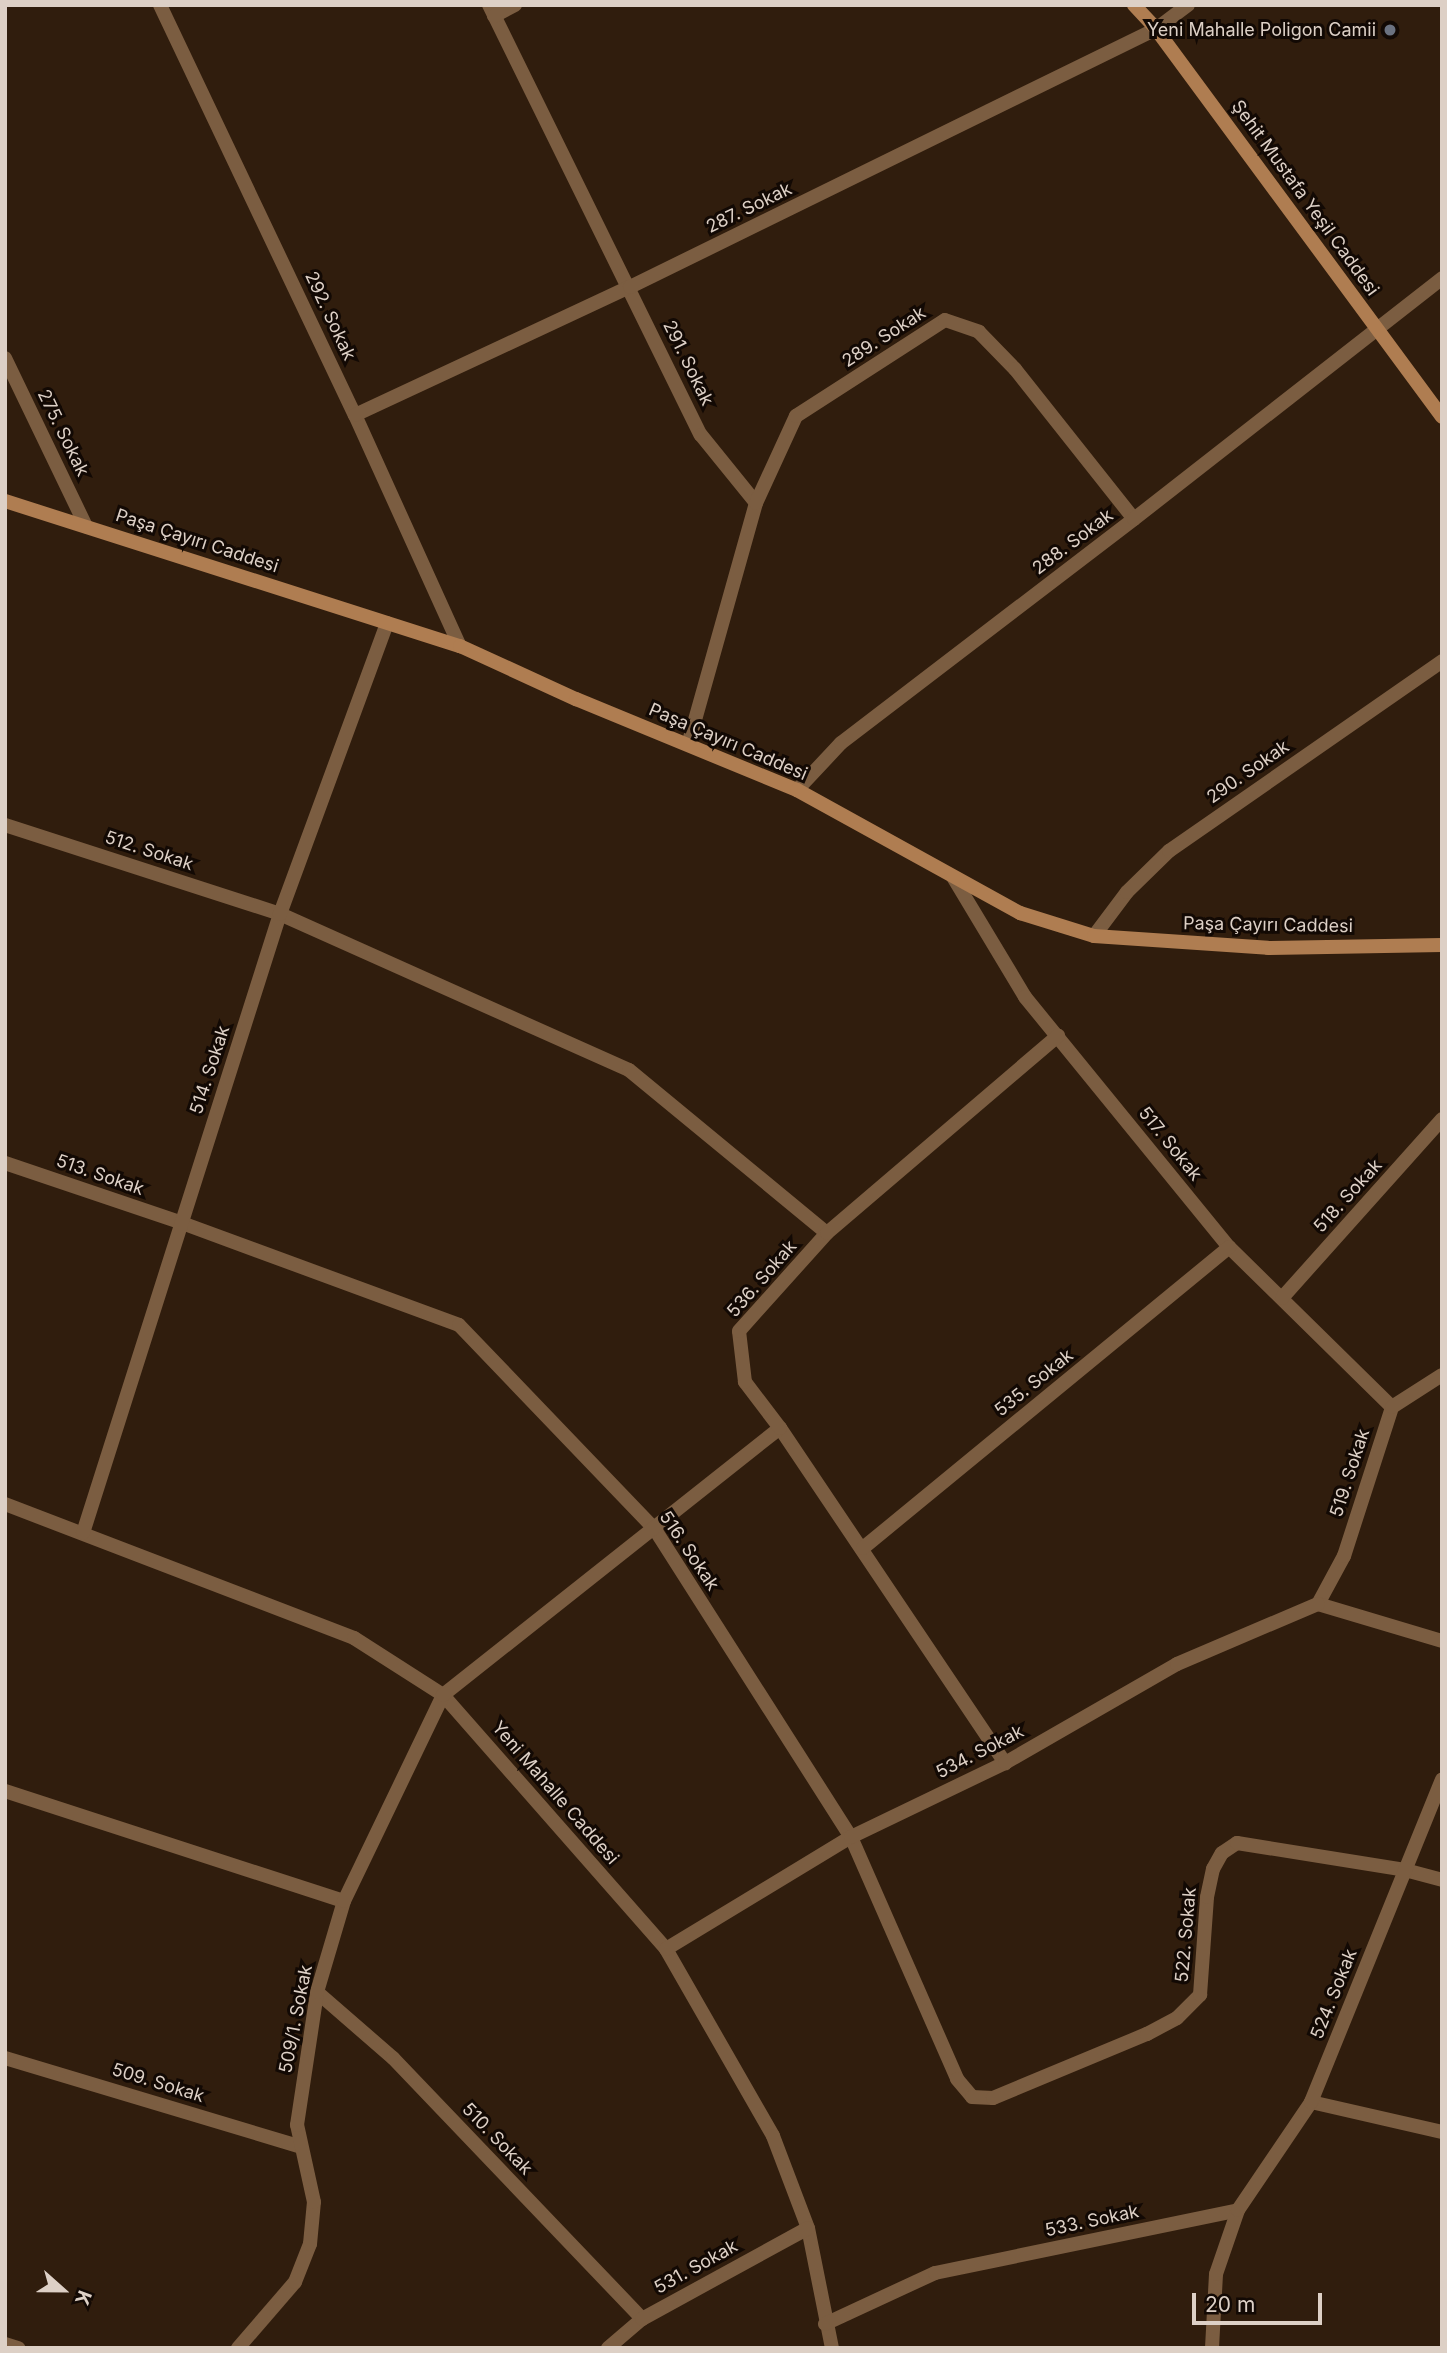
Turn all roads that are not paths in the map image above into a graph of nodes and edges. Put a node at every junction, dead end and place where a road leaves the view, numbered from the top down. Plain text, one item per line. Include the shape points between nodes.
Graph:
1 (160, 5) edge
2 (515, 5) edge
3 (1134, 5) edge
4 (1188, 5) edge
5 (491, 11) edge
6 (1156, 29) junction
7 (1442, 278) edge
8 (630, 287) junction
9 (1378, 330) junction
10 (5, 358) edge
11 (355, 415) junction
12 (1442, 417) edge
13 (5, 501) edge
14 (756, 503) junction
15 (1134, 519) junction
16 (86, 526) junction
17 (387, 623) junction
18 (460, 646) junction
19 (1442, 661) edge
20 (688, 745) junction
21 (796, 790) junction
22 (5, 825) edge
23 (953, 877) junction
24 (280, 914) junction
25 (1094, 936) junction
26 (1442, 945) edge
27 (1058, 1036) junction
28 (1442, 1119) edge
29 (5, 1163) edge
30 (182, 1223) junction
31 (827, 1233) junction
32 (1229, 1247) junction
33 (1282, 1298) junction
34 (1442, 1375) edge
35 (1392, 1407) junction
36 (780, 1428) junction
37 (5, 1504) edge
38 (654, 1528) junction
39 (83, 1533) junction
40 (863, 1548) junction
41 (1318, 1604) junction
42 (1442, 1641) edge
43 (443, 1695) junction
44 (1005, 1763) junction
45 (1442, 1780) edge
46 (5, 1790) edge
47 (851, 1837) junction
48 (1405, 1870) junction
49 (1442, 1880) edge
50 (344, 1901) junction
51 (666, 1949) junction
52 (317, 1992) junction
53 (5, 2057) edge
54 (972, 2097) joint
55 (1311, 2102) junction
56 (1442, 2132) edge
57 (299, 2146) junction
58 (1238, 2210) junction
59 (808, 2228) junction
60 (642, 2319) junction
61 (825, 2324) junction
62 (5, 2344) edge
63 (18, 2348) edge
64 (238, 2348) edge
65 (608, 2348) edge
66 (831, 2348) edge
67 (1212, 2348) edge

1 - 11 street, 292. Sokak
2 - 5 street
3 - 6 street, Şehit Mustafa Yeşil Caddesi
4 - 6 street, 287. Sokak
5 - 8 street, 291. Sokak
6 - 8 street, 287. Sokak
6 - 9 street, Şehit Mustafa Yeşil Caddesi
7 - 9 street, 288. Sokak
8 - 11 street, 287. Sokak
8 - 14 street, 291. Sokak via 701,435
9 - 12 street, Şehit Mustafa Yeşil Caddesi
9 - 15 street, 288. Sokak
10 - 16 street, 275. Sokak
11 - 18 street, 292. Sokak
13 - 16 street, Paşa Çayırı Caddesi
14 - 15 street, 289. Sokak via 796,416 945,320 979,332 1015,369
14 - 20 street
15 - 21 street, 288. Sokak via 841,743
16 - 17 street, Paşa Çayırı Caddesi
17 - 18 street, Paşa Çayırı Caddesi
17 - 24 street, 514. Sokak
18 - 20 street, Paşa Çayırı Caddesi
19 - 25 street, 290. Sokak via 1169,850 1126,892
20 - 21 street, Paşa Çayırı Caddesi
21 - 23 street, Paşa Çayırı Caddesi
22 - 24 street, 512. Sokak
23 - 25 street, Paşa Çayırı Caddesi via 1020,913
23 - 27 street, 517. Sokak via 1025,997
24 - 30 street, 514. Sokak
24 - 31 street, 512. Sokak via 629,1070
25 - 26 street, Paşa Çayırı Caddesi via 1268,948
27 - 31 street, 536. Sokak
27 - 32 street, 517. Sokak
28 - 33 street, 518. Sokak
29 - 30 street, 513. Sokak
30 - 38 street, 516. Sokak via 459,1325
30 - 39 street, 514. Sokak
31 - 36 street, 536. Sokak via 739,1331 744,1382
32 - 33 street, 517. Sokak
32 - 40 street, 535. Sokak
33 - 35 street, 517. Sokak
34 - 35 street
35 - 41 street, 519. Sokak via 1344,1556
36 - 38 street
36 - 40 street
37 - 39 street, Yeni Mahalle Caddesi
38 - 43 street
38 - 47 street, 516. Sokak
39 - 43 street, Yeni Mahalle Caddesi via 354,1638
40 - 44 street
41 - 42 street
41 - 44 street, 534. Sokak via 1177,1664
43 - 50 street, 509/1. Sokak
43 - 51 street, Yeni Mahalle Caddesi
44 - 47 street, 534. Sokak
45 - 48 street, 524. Sokak
46 - 50 street
47 - 51 street, 534. Sokak
47 - 54 street, 516. Sokak via 957,2079
48 - 49 street, 522. Sokak
48 - 54 street, 522. Sokak via 1237,1843 1222,1853 1213,1869 1200,1995 1177,2018 993,2098
48 - 55 street, 524. Sokak
50 - 52 street, 509/1. Sokak
51 - 59 street, Yeni Mahalle Caddesi via 773,2136
52 - 57 street, 509/1. Sokak via 296,2125
52 - 60 street, 510. Sokak via 393,2058
53 - 57 street, 509. Sokak
55 - 56 street
55 - 58 street, 524. Sokak
57 - 64 street, 509/1. Sokak via 314,2202 310,2244 295,2282
58 - 61 street, 533. Sokak via 935,2273
58 - 67 street via 1216,2274
59 - 60 street, 531. Sokak
59 - 61 street, Yeni Mahalle Caddesi
60 - 65 street, 531. Sokak
61 - 66 street, Yeni Mahalle Caddesi
62 - 63 street

